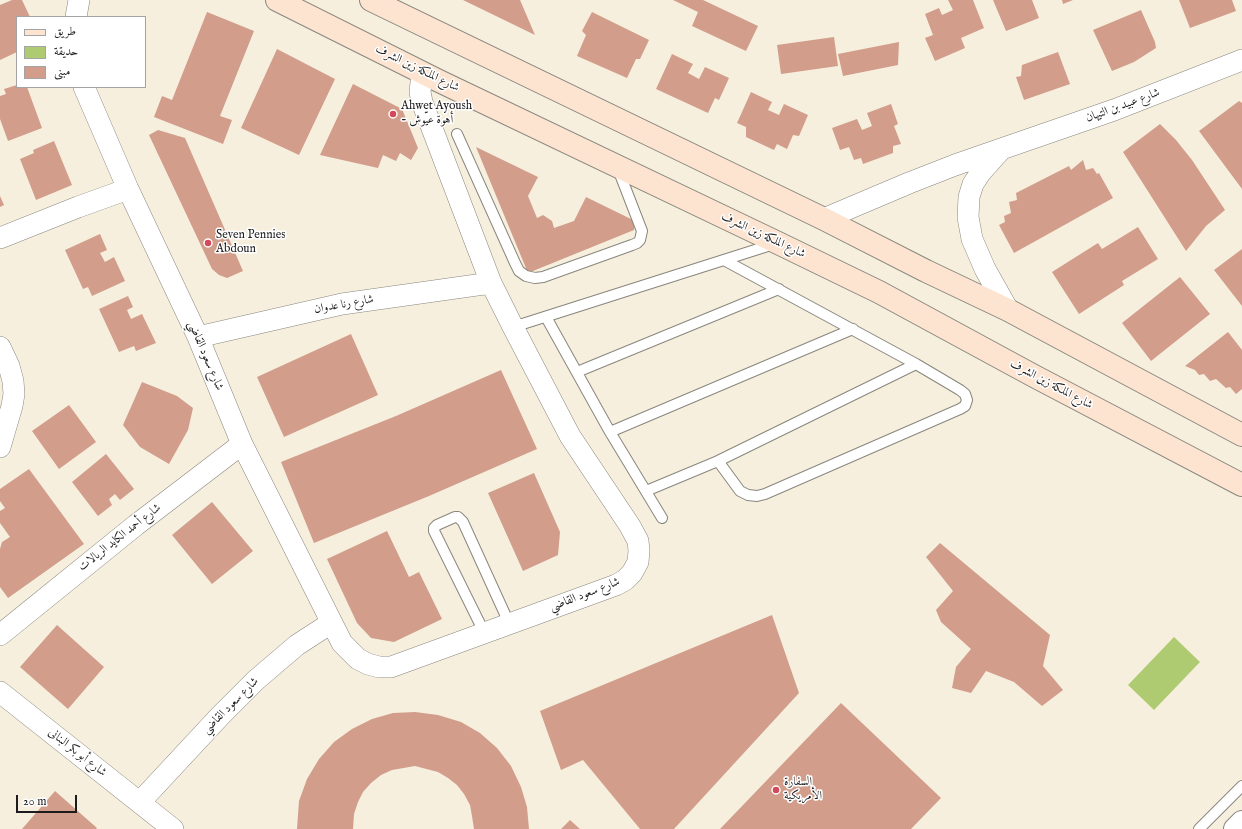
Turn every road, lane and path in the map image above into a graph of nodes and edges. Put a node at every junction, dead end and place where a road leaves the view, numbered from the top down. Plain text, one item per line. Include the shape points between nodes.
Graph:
1 (79, 0) edge
2 (277, 0) edge
3 (371, 0) edge
4 (76, 16) edge
5 (1242, 60) edge
6 (422, 73) junction
7 (84, 88) edge
8 (457, 134) dead end
9 (1002, 150) junction
10 (617, 165) junction
11 (128, 189) junction
12 (824, 219) junction
13 (0, 238) edge
14 (778, 243) junction
15 (724, 260) junction
16 (491, 282) junction
17 (779, 289) junction
18 (1008, 310) junction
19 (546, 317) junction
20 (513, 327) junction
21 (853, 329) junction
22 (198, 337) junction
23 (0, 347) edge
24 (916, 364) junction
25 (577, 372) junction
26 (610, 432) junction
27 (1242, 435) edge
28 (242, 444) junction
29 (0, 447) edge
30 (718, 460) junction
31 (1242, 485) edge
32 (646, 491) junction
33 (662, 518) dead end
34 (332, 623) junction
35 (509, 623) junction
36 (484, 632) junction
37 (0, 635) edge
38 (0, 692) edge
39 (1242, 786) edge
40 (140, 802) junction
41 (1242, 822) edge
42 (173, 829) edge
43 (1199, 829) edge
44 (1235, 829) edge

1 - 4 street
2 - 6 main road, شارع الملكة زين الشرف
3 - 12 main road
5 - 9 street, شارع عبيد بن التيهان
6 - 10 main road, شارع الملكة زين الشرف
6 - 16 street, شارع سعود القاضي via 422,102
7 - 11 street, شارع سعود القاضي
8 - 10 lane via 519,271 535,278 640,240 642,231
9 - 12 street, شارع عبيد بن التيهان via 955,165
9 - 18 street, شارع عبيد بن التيهان via 973,184 969,197 968,217 972,239 984,269
10 - 14 main road, شارع الملكة زين الشرف
11 - 13 street
11 - 22 street, شارع سعود القاضي
12 - 18 main road
14 - 15 lane
14 - 31 main road, شارع الملكة زين الشرف via 879,292
15 - 17 lane
15 - 19 lane
16 - 20 street, شارع سعود القاضي
16 - 22 street, شارع رنا عدوان via 342,304
17 - 21 lane
17 - 25 lane
18 - 27 main road
19 - 20 lane
19 - 25 lane
20 - 35 street, شارع سعود القاضي via 570,436 630,526 638,541 639,552 638,562 632,573 616,585
21 - 24 lane
21 - 26 lane
22 - 28 street, شارع سعود القاضي
23 - 29 street via 9,366 14,394
24 - 30 lane
24 - 30 lane via 965,394 965,406 757,496 748,495 740,490
25 - 26 lane
26 - 32 lane
28 - 34 street, شارع سعود القاضي
28 - 37 street, شارع أحمد الكايد الريالات via 136,525
30 - 32 lane
32 - 33 lane
34 - 36 street, شارع سعود القاضي via 342,643 350,652 358,659 379,667 391,667
34 - 40 street, شارع سعود القاضي via 297,645 256,680
35 - 36 street, شارع سعود القاضي
35 - 36 lane via 463,522 455,517 437,525 434,531
38 - 40 street, شارع أبو بكر البنانى
39 - 43 lane
40 - 42 street, شارع أبو بكر البنانى
41 - 44 street

